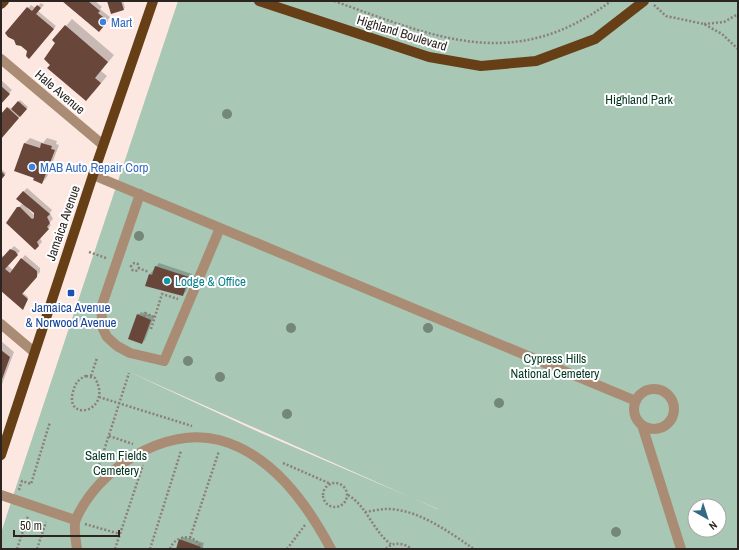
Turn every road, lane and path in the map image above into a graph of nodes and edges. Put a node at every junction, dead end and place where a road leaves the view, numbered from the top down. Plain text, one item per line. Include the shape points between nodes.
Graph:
1 (4, 1) edge
2 (154, 1) edge
3 (259, 1) edge
4 (334, 1) edge
5 (611, 1) edge
6 (644, 1) edge
7 (649, 1) edge
8 (1, 4) edge
9 (738, 14) edge
10 (704, 24) junction
11 (738, 49) edge
12 (1, 59) edge
13 (103, 145) junction
14 (93, 175) junction
15 (140, 194) junction
16 (220, 228) junction
17 (138, 268) dead end
18 (149, 272) dead end
19 (188, 302) junction
20 (154, 316) junction
21 (144, 317) dead end
22 (1, 324) edge
23 (151, 329) dead end
24 (34, 352) junction
25 (98, 358) dead end
26 (129, 373) dead end
27 (91, 376) junction
28 (98, 397) junction
29 (636, 401) junction
30 (119, 403) junction
31 (50, 422) dead end
32 (642, 424) junction
33 (109, 436) junction
34 (185, 439) junction
35 (223, 442) junction
36 (148, 449) junction
37 (1, 455) edge
38 (108, 476) junction
39 (1, 495) edge
40 (348, 495) junction
41 (15, 500) junction
42 (32, 506) junction
43 (50, 512) junction
44 (365, 512) junction
45 (312, 517) junction
46 (75, 520) junction
47 (120, 534) junction
48 (190, 538) junction
49 (392, 545) junction
50 (17, 549) edge
51 (37, 549) edge
52 (77, 549) edge
53 (114, 549) edge
54 (150, 549) edge
55 (170, 549) edge
56 (202, 549) edge
57 (287, 549) edge
58 (330, 549) edge
59 (386, 549) edge
60 (412, 549) edge
61 (474, 549) edge
62 (681, 549) edge

1 - 8 main road
2 - 13 main road, Jamaica Avenue
3 - 6 main road, Highland Boulevard via 429,57 481,66 536,61 595,39
4 - 5 path via 412,30 458,41 500,44 530,40 562,29 592,16
7 - 10 path via 666,16
9 - 10 path via 724,22
10 - 11 path via 722,34
12 - 13 street, Hale Avenue
13 - 14 main road, Jamaica Avenue
14 - 15 street
14 - 24 main road, Jamaica Avenue
15 - 16 street
15 - 19 street via 102,308 103,330 117,346 130,353 164,360
16 - 19 street
16 - 29 street
17 - 18 path
19 - 20 path via 162,294
20 - 21 path via 145,313
20 - 23 path
22 - 24 street
24 - 37 main road, Jamaica Avenue
25 - 27 path
26 - 30 path
27 - 28 path via 99,384
27 - 28 path via 81,378 76,383 71,396 72,402 75,408 86,411 93,408
28 - 30 path
29 - 32 street via 635,414
29 - 32 street via 639,396 651,389 664,391 673,401 674,414 666,425 654,429
30 - 33 path
31 - 41 path via 31,484 22,481
32 - 62 street
33 - 36 path
33 - 38 path via 97,471
34 - 35 street via 212,439
34 - 36 street
34 - 54 path
35 - 45 street via 245,451 273,469 298,496
35 - 48 path
36 - 38 street via 133,456
36 - 47 path
38 - 46 street via 91,494
39 - 41 street
40 - 40 path via 342,485 334,483 327,486 323,497 327,504 334,508 345,503
40 - 44 path via 357,501
41 - 42 street
42 - 43 street
42 - 50 path
43 - 46 street
43 - 51 path
44 - 49 path via 382,538
44 - 61 path via 386,508 422,517
45 - 57 path
45 - 58 street
46 - 47 path
46 - 52 street
47 - 53 path
48 - 55 path via 179,539
48 - 56 path via 199,543
49 - 59 path
49 - 60 path via 403,544

